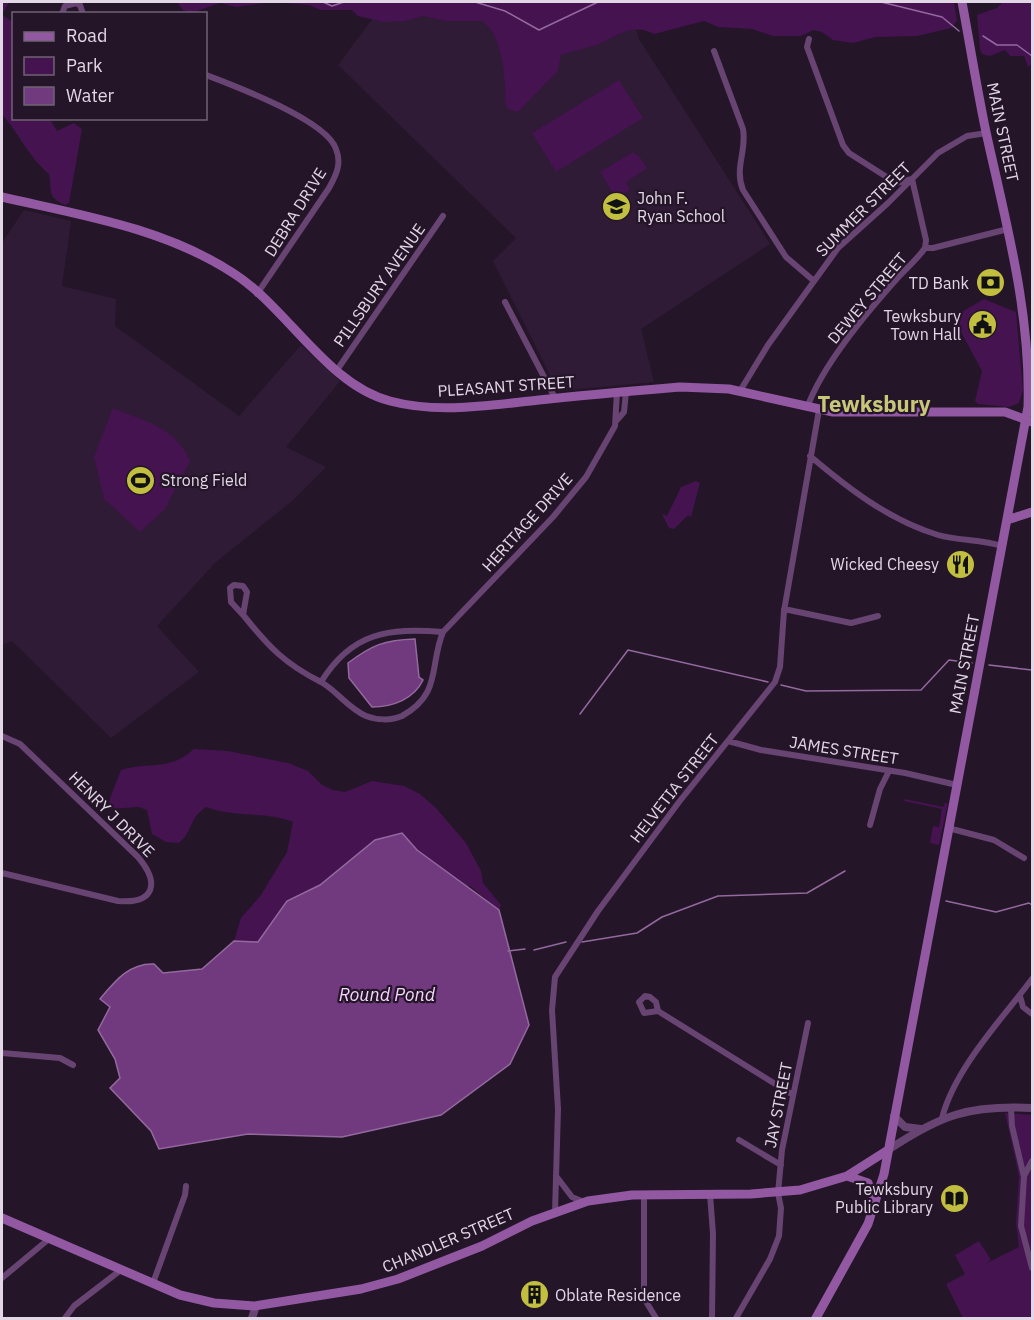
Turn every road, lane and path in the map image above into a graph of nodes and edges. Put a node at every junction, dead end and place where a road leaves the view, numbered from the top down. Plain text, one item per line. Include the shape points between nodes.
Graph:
1 (962, 2) edge
2 (63, 12) edge
3 (82, 12) edge
4 (810, 39) dead end
5 (714, 51) dead end
6 (207, 75) edge
7 (987, 133) junction
8 (912, 179) junction
9 (2, 198) edge
10 (443, 216) dead end
11 (1008, 229) junction
12 (925, 248) junction
13 (814, 281) junction
14 (257, 294) junction
15 (505, 302) dead end
16 (1030, 349) edge
17 (337, 370) junction
18 (740, 391) junction
19 (621, 392) junction
20 (555, 399) junction
21 (807, 408) junction
22 (819, 410) junction
23 (1029, 420) edge
24 (810, 456) junction
25 (1032, 512) edge
26 (1007, 520) junction
27 (1002, 546) junction
28 (231, 586) joint
29 (784, 609) junction
30 (244, 616) dead end
31 (878, 616) dead end
32 (443, 632) junction
33 (321, 682) junction
34 (2, 736) edge
35 (728, 741) junction
36 (889, 771) junction
37 (957, 785) junction
38 (870, 825) dead end
39 (948, 828) junction
40 (1024, 858) dead end
41 (2, 873) edge
42 (1032, 979) edge
43 (1020, 995) junction
44 (658, 1011) dead end
45 (1032, 1014) edge
46 (808, 1023) dead end
47 (2, 1053) edge
48 (73, 1065) dead end
49 (793, 1095) junction
50 (1011, 1108) junction
51 (1032, 1108) edge
52 (894, 1116) junction
53 (942, 1118) junction
54 (921, 1129) junction
55 (739, 1140) dead end
56 (888, 1150) junction
57 (1032, 1161) edge
58 (781, 1165) junction
59 (556, 1175) junction
60 (847, 1176) junction
61 (1024, 1177) junction
62 (186, 1186) dead end
63 (778, 1193) junction
64 (710, 1194) junction
65 (644, 1195) junction
66 (584, 1202) junction
67 (875, 1205) junction
68 (555, 1212) junction
69 (2, 1218) edge
70 (50, 1238) junction
71 (1032, 1268) edge
72 (122, 1269) junction
73 (2, 1278) edge
74 (153, 1283) junction
75 (256, 1306) junction
76 (64, 1318) edge
77 (252, 1318) edge
78 (656, 1318) edge
79 (712, 1318) edge
80 (736, 1318) edge
81 (818, 1318) edge

1 - 7 main road, MAIN STREET
2 - 3 street via 65,6 76,3
4 - 8 street via 807,47 846,150 896,183
5 - 13 street via 743,129 739,181 762,224 786,257
6 - 14 street, DEBRA DRIVE via 317,125 332,140 338,155 337,172 329,188
7 - 8 street, SUMMER STREET via 975,133 945,148
7 - 11 main road, MAIN STREET
8 - 12 street
8 - 13 street, SUMMER STREET via 838,248
9 - 14 main road, PLEASANT STREET via 152,235 225,268
10 - 17 street, PILLSBURY AVENUE
11 - 12 street, DEWEY STREET
11 - 16 main road, MAIN STREET
12 - 21 street, DEWEY STREET via 821,376
13 - 18 street, SUMMER STREET
14 - 17 main road, PLEASANT STREET
15 - 20 street
16 - 23 main road, MAIN STREET
17 - 20 main road, PLEASANT STREET via 374,396 408,405 463,407
18 - 19 main road, PLEASANT STREET via 680,387
18 - 21 main road, PLEASANT STREET
19 - 20 main road, PLEASANT STREET
19 - 32 street, HERITAGE DRIVE via 616,421 596,462 573,493
21 - 22 main road, PLEASANT STREET
22 - 23 main road, PLEASANT STREET via 987,411 1011,413
22 - 24 street, HELVETIA STREET
23 - 26 main road, MAIN STREET
24 - 27 street via 874,505 909,525 952,538
24 - 29 street, HELVETIA STREET
25 - 26 main road
26 - 27 main road, MAIN STREET
27 - 37 main road, MAIN STREET
28 - 28 street via 240,585 246,592 243,615 231,602
29 - 31 street via 851,623
29 - 35 street, HELVETIA STREET via 780,667 775,681
30 - 33 street via 284,662
32 - 33 street via 401,629 369,638 339,658
32 - 33 street via 430,689 412,710 398,718 365,716
34 - 41 street, HENRY J DRIVE via 20,744 138,857 150,873 151,887 144,899 118,901
35 - 36 street, JAMES STREET
35 - 59 street, HELVETIA STREET via 592,919 555,977 552,1010 558,1089
36 - 37 street, JAMES STREET
36 - 38 street
37 - 39 main road, MAIN STREET
39 - 40 street via 994,840
39 - 52 main road, MAIN STREET
42 - 43 street
43 - 45 street via 1023,1007
43 - 53 street via 951,1092
44 - 49 street
46 - 49 street, JAY STREET
47 - 48 street via 60,1058
49 - 58 street, JAY STREET
50 - 51 street, CHANDLER STREET
50 - 53 street, CHANDLER STREET via 970,1110
50 - 61 street
52 - 54 street via 905,1127
52 - 56 main road, MAIN STREET
53 - 54 street, CHANDLER STREET
54 - 56 street, CHANDLER STREET
55 - 58 street
56 - 60 main road, CHANDLER STREET
56 - 67 main road, MAIN STREET
57 - 61 street
58 - 63 street, JAY STREET
59 - 66 street via 572,1197
59 - 68 street, HELVETIA STREET
60 - 63 main road, CHANDLER STREET
60 - 67 main road via 868,1183
61 - 71 street via 1021,1226
62 - 74 street
63 - 64 main road, CHANDLER STREET
63 - 80 street, JAY STREET via 781,1224 776,1246
64 - 65 main road, CHANDLER STREET
64 - 79 street
65 - 66 main road, CHANDLER STREET
65 - 78 street via 645,1300
66 - 68 main road, CHANDLER STREET
67 - 81 main road, MAIN STREET
68 - 75 main road, CHANDLER STREET via 398,1280 361,1290
69 - 70 main road, CHANDLER STREET
70 - 72 main road, CHANDLER STREET
70 - 73 street
72 - 74 main road, CHANDLER STREET
72 - 76 street
74 - 75 main road, CHANDLER STREET via 202,1301
75 - 77 street

